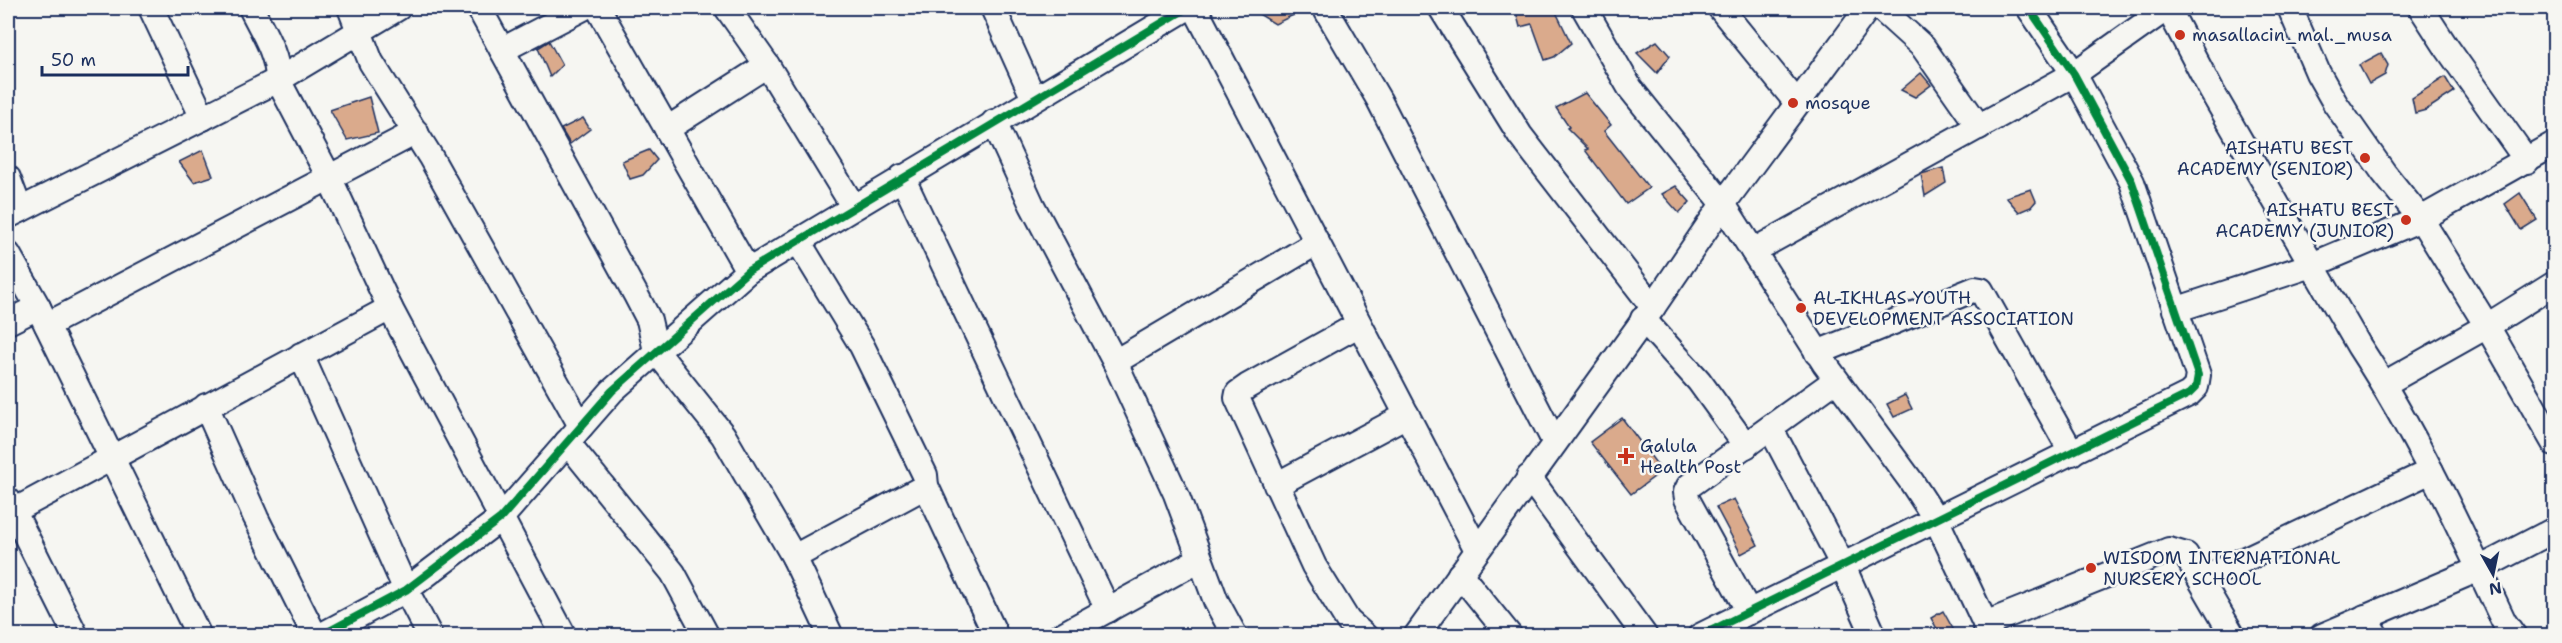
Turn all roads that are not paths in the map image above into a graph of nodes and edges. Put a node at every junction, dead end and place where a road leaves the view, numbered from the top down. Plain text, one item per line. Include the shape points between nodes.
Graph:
1 (151, 8) edge
2 (251, 8) edge
3 (350, 8) edge
4 (398, 8) edge
5 (479, 8) edge
6 (583, 8) edge
7 (598, 8) edge
8 (727, 8) edge
9 (993, 8) edge
10 (1187, 8) edge
11 (1195, 8) edge
12 (1325, 8) edge
13 (1441, 8) edge
14 (1584, 8) edge
15 (1720, 8) edge
16 (1868, 8) edge
17 (1880, 8) edge
18 (2029, 8) edge
19 (2167, 8) edge
20 (2290, 8) edge
21 (2421, 8) edge
22 (360, 31) junction
23 (502, 50) junction
24 (767, 65) junction
25 (2074, 74) junction
26 (278, 80) junction
27 (1034, 99) junction
28 (1797, 103) junction
29 (203, 118) junction
30 (994, 123) junction
31 (1979, 127) junction
32 (667, 129) junction
33 (416, 132) junction
34 (2554, 144) edge
35 (2527, 162) junction
36 (902, 177) junction
37 (8, 178) edge
38 (330, 178) junction
39 (1723, 204) junction
40 (853, 206) junction
41 (14, 213) edge
42 (2421, 219) junction
43 (798, 241) junction
44 (1316, 243) junction
45 (1753, 251) junction
46 (8, 254) edge
47 (2312, 265) junction
48 (748, 271) junction
49 (2554, 284) edge
50 (390, 308) junction
51 (2175, 310) junction
52 (1648, 313) junction
53 (42, 316) junction
54 (8, 322) edge
55 (1358, 325) junction
56 (2487, 327) junction
57 (656, 351) junction
58 (1817, 353) junction
59 (301, 355) junction
60 (1115, 362) junction
61 (1836, 380) junction
62 (2384, 384) junction
63 (206, 406) junction
64 (1407, 415) junction
65 (1771, 429) junction
66 (574, 434) junction
67 (1554, 441) junction
68 (2554, 443) edge
69 (1746, 447) junction
70 (2072, 453) junction
71 (113, 457) junction
72 (2431, 471) junction
73 (1529, 477) junction
74 (1276, 485) junction
75 (926, 486) junction
76 (9, 508) edge
77 (501, 518) junction
78 (1937, 521) junction
79 (2554, 530) edge
80 (1477, 550) junction
81 (794, 556) junction
82 (1200, 559) junction
83 (1843, 566) junction
84 (2479, 569) junction
85 (1460, 574) junction
86 (2200, 580) junction
87 (406, 590) junction
88 (1108, 610) junction
89 (1749, 612) junction
90 (2371, 626) edge
91 (1988, 630) edge
92 (76, 636) edge
93 (199, 636) edge
94 (315, 636) edge
95 (320, 636) edge
96 (430, 636) edge
97 (564, 636) edge
98 (707, 636) edge
99 (831, 636) edge
100 (996, 636) edge
101 (1060, 636) edge
102 (1236, 636) edge
103 (1365, 636) edge
104 (1416, 636) edge
105 (1510, 636) edge
106 (1645, 636) edge
107 (1700, 636) edge
108 (1874, 636) edge
109 (2233, 636) edge
110 (2322, 636) edge
111 (2514, 636) edge

1 - 29 street
2 - 26 street via 275,57
3 - 22 street
4 - 22 street
5 - 23 street
6 - 23 street
7 - 32 street
8 - 24 street
9 - 27 street
10 - 27 street
11 - 44 street
12 - 67 street via 1379,99
13 - 52 street via 1520,135
14 - 39 street via 1630,88
15 - 28 street
16 - 28 street
17 - 31 street via 1923,46
18 - 25 street
19 - 25 street
19 - 47 street
20 - 42 street via 2335,103
21 - 35 street
22 - 26 street
22 - 33 street via 371,62
23 - 57 street via 649,320
24 - 32 street
24 - 40 street
25 - 31 street
25 - 51 street via 2132,182
26 - 29 street
26 - 38 street
27 - 30 street
28 - 39 street
29 - 41 street
30 - 36 street
30 - 60 street via 1032,205
31 - 45 street
32 - 48 street
33 - 38 street
33 - 66 street via 512,300
34 - 35 street
35 - 42 street
36 - 40 street
36 - 88 street
37 - 41 street
38 - 50 street
38 - 53 street
39 - 45 street
39 - 52 street
40 - 43 street
42 - 47 street
42 - 56 street
43 - 48 street
43 - 75 street via 862,346 925,475
44 - 55 street
44 - 60 street
45 - 58 street
46 - 53 street
47 - 51 street
47 - 62 street
48 - 57 street
49 - 56 street
50 - 59 street
50 - 77 street
51 - 70 street via 2198,375 2196,387
52 - 67 street
52 - 69 street
53 - 54 street
53 - 71 street
55 - 64 street
55 - 74 street via 1238,393 1238,404
56 - 62 street
56 - 68 street
57 - 66 street via 612,391
57 - 81 street via 723,435
58 - 61 street
58 - 70 street via 1975,289 1981,290
59 - 63 street
59 - 87 street
60 - 82 street via 1176,495
61 - 65 street
61 - 78 street
62 - 72 street
63 - 71 street
63 - 94 street
64 - 74 street
64 - 80 street
65 - 69 street
65 - 83 street
66 - 77 street
66 - 98 street via 673,573
67 - 73 street
69 - 89 street via 1686,492
70 - 78 street
71 - 76 street
71 - 93 street
72 - 84 street
72 - 86 street
73 - 80 street
73 - 106 street
74 - 103 street via 1314,566 1348,621
75 - 81 street
75 - 100 street
76 - 92 street
77 - 87 street
77 - 97 street
78 - 83 street
78 - 91 street
79 - 84 street
80 - 85 street
81 - 99 street
82 - 88 street
82 - 102 street via 1216,601
83 - 89 street
83 - 108 street
84 - 90 street
84 - 111 street
85 - 104 street
85 - 105 street
86 - 91 street via 2186,555 2169,550
86 - 109 street
87 - 95 street
87 - 96 street
88 - 101 street
89 - 107 street
90 - 110 street

